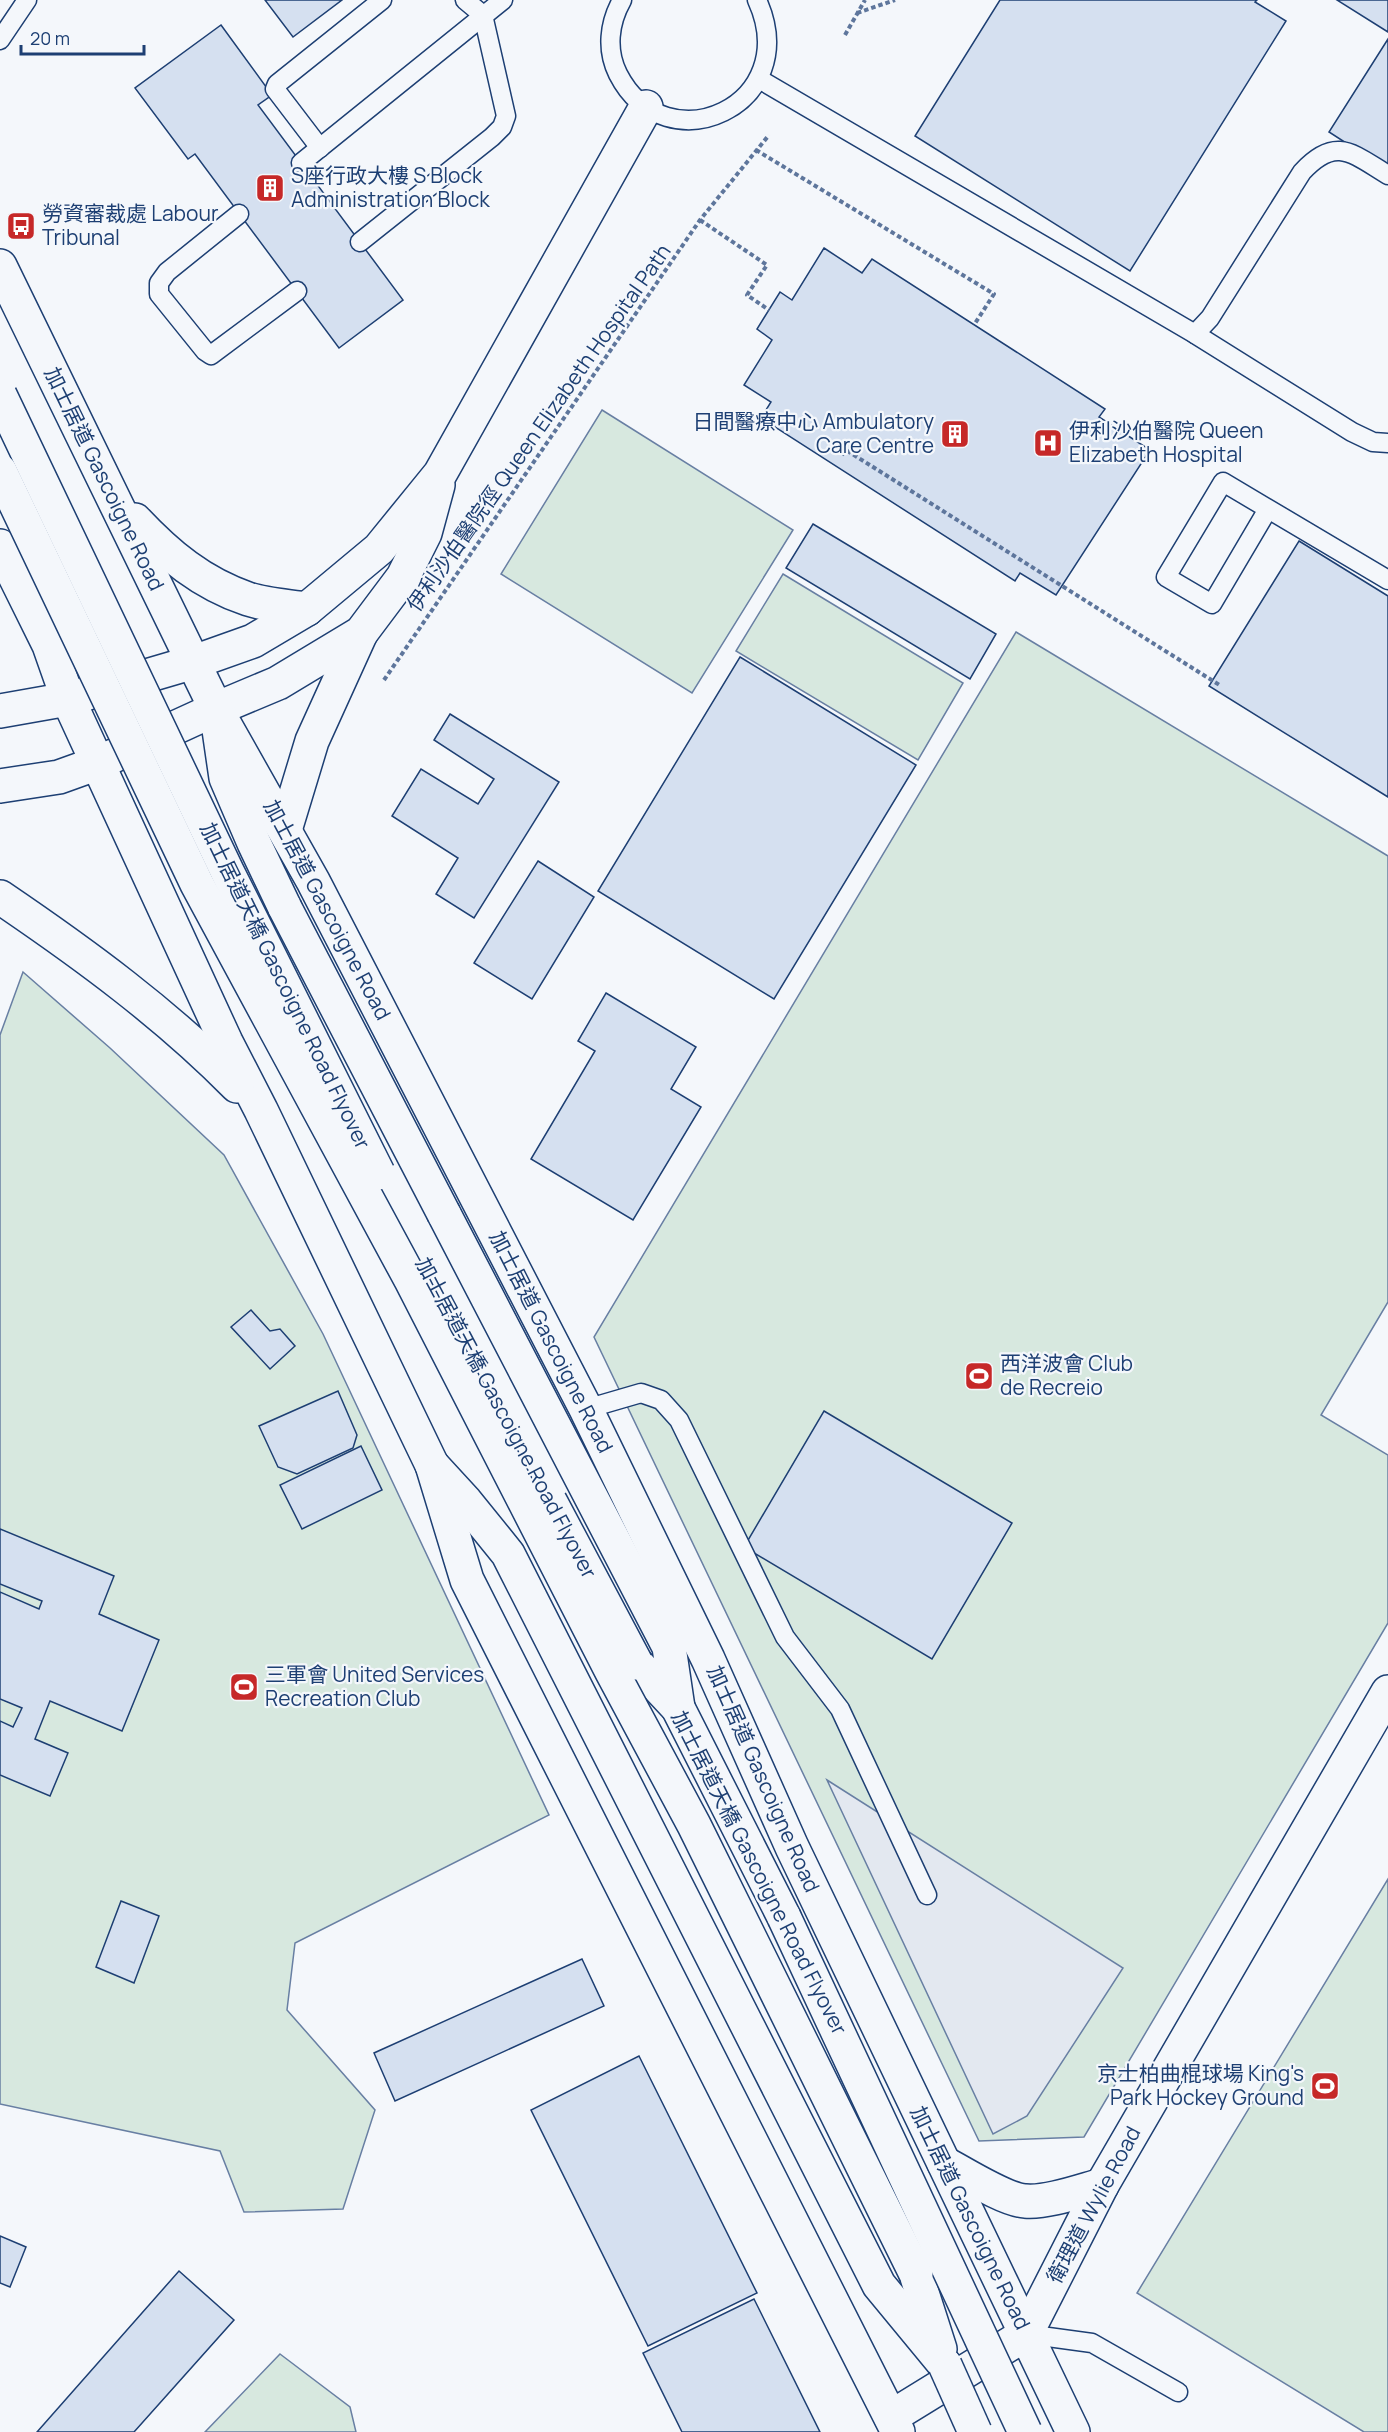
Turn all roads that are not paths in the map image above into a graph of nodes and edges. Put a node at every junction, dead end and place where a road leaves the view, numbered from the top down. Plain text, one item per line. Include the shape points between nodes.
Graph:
1 (27, 0) edge
2 (382, 0) edge
3 (465, 0) edge
4 (503, 0) edge
5 (622, 0) edge
6 (757, 0) edge
7 (483, 15) junction
8 (0, 40) edge
9 (759, 79) junction
10 (646, 108) junction
11 (320, 148) junction
12 (301, 163) dead end
13 (1388, 175) edge
14 (239, 214) dead end
15 (360, 242) dead end
16 (0, 266) edge
17 (297, 291) dead end
18 (1195, 334) junction
19 (0, 395) edge
20 (1388, 443) edge
21 (0, 471) edge
22 (440, 474) junction
23 (114, 497) junction
24 (1268, 509) junction
25 (3, 563) edge
26 (1388, 580) edge
27 (307, 609) junction
28 (361, 633) junction
29 (194, 662) junction
30 (68, 699) junction
31 (216, 710) junction
32 (0, 711) edge
33 (98, 763) junction
34 (0, 786) edge
35 (285, 830) junction
36 (0, 897) edge
37 (261, 1110) junction
38 (586, 1408) junction
39 (432, 1465) junction
40 (1388, 1692) edge
41 (678, 1708) junction
42 (927, 1895) dead end
43 (944, 2163) junction
44 (1102, 2185) junction
45 (1026, 2334) junction
46 (945, 2365) junction
47 (1178, 2392) dead end
48 (895, 2425) edge
49 (975, 2432) edge
50 (1025, 2432) edge
51 (1073, 2432) edge

1 - 8 lane
2 - 11 lane via 277,84 275,89
3 - 7 lane
4 - 7 lane
5 - 10 lane via 609,39 614,66 626,89
6 - 9 lane via 768,38
7 - 11 lane
7 - 15 lane via 506,116 502,127
9 - 10 lane via 743,99 721,114 696,120 670,118
9 - 18 lane
10 - 22 main road
11 - 12 lane
13 - 18 lane via 1352,153 1337,150 1313,160 1210,318
14 - 17 lane via 167,272 159,283 159,294 211,355
16 - 23 main road, 加士居道 Gascoigne Road
18 - 20 lane via 1353,432 1373,442
19 - 41 main road, 加士居道天橋 Gascoigne Road Flyover, bridge via 237,892 423,1263 636,1663
21 - 46 main road, 加士居道天橋 Gascoigne Road Flyover, bridge via 197,884 411,1280 748,1932 916,2274
22 - 27 main road via 379,549
22 - 28 main road via 425,533 403,577
23 - 27 main road via 164,551 194,574 247,599
23 - 29 main road, 加士居道 Gascoigne Road
24 - 24 lane via 1212,604 1166,577 1223,482
24 - 26 lane
25 - 30 main road via 49,645
27 - 29 main road via 254,640
28 - 31 main road via 278,683
28 - 35 main road via 312,741
29 - 30 main road
29 - 31 main road, 加士居道 Gascoigne Road
30 - 32 main road
30 - 33 main road
31 - 33 main road
31 - 35 main road, 加士居道 Gascoigne Road
31 - 41 main road, bridge via 226,778 254,843 669,1647
33 - 34 main road via 59,777
33 - 37 main road
35 - 38 main road, 加士居道 Gascoigne Road
36 - 37 main road via 161,1015
37 - 39 main road
38 - 42 lane via 641,1393 661,1400 679,1420 785,1638 840,1709
38 - 43 main road, 加士居道 Gascoigne Road
39 - 46 main road via 508,1554 879,2285
39 - 48 main road via 467,1580
40 - 44 main road, 衛理道 Wylie Road
41 - 50 main road, 加士居道天橋 Gascoigne Road Flyover, bridge via 784,1917
43 - 44 main road via 1024,2202
43 - 45 main road, 加士居道 Gascoigne Road
44 - 45 main road, 衛理道 Wylie Road
45 - 47 lane via 1092,2343
45 - 48 main road
45 - 51 main road, 加士居道 Gascoigne Road
46 - 49 main road, 加士居道天橋 Gascoigne Road Flyover, bridge

